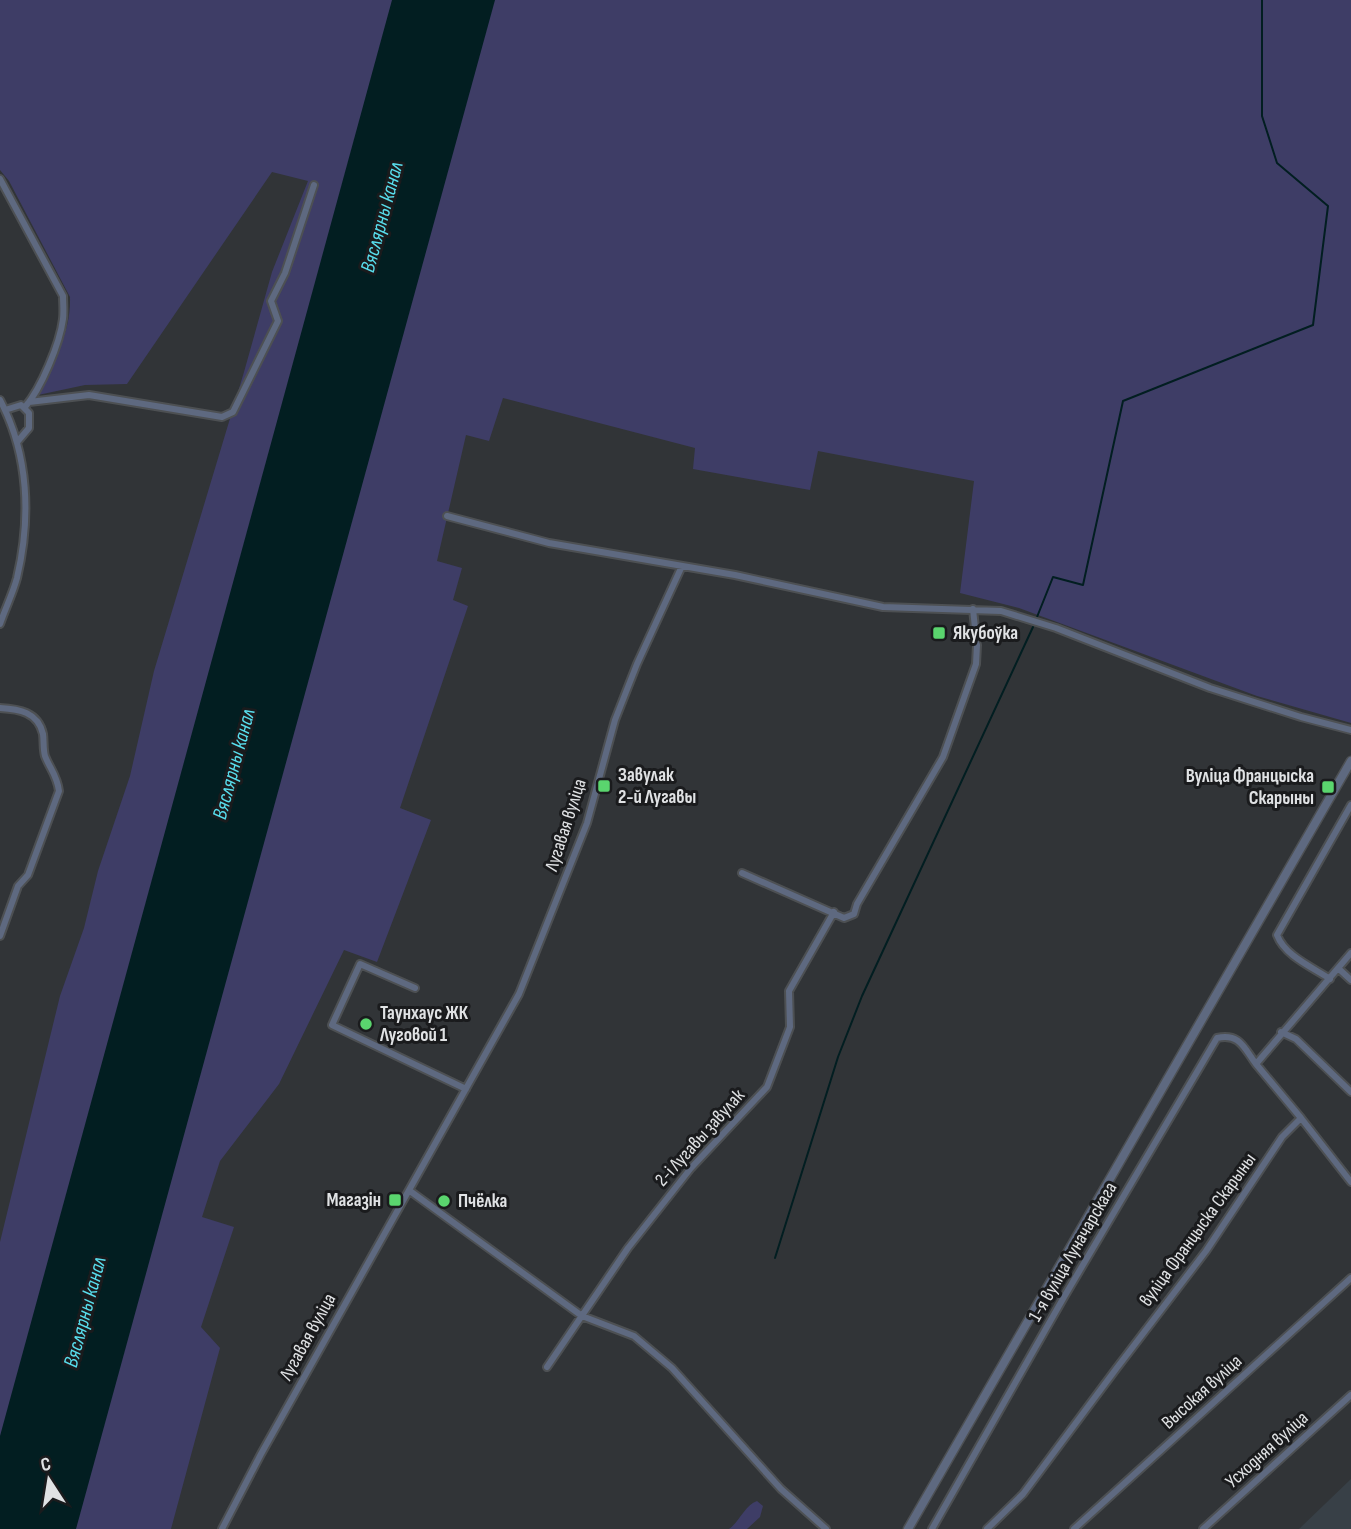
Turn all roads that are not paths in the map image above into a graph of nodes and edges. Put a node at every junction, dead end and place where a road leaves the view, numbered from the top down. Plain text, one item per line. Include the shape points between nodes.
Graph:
1 (0, 178) edge
2 (314, 185) dead end
3 (0, 400) edge
4 (27, 405) junction
5 (5, 410) junction
6 (18, 441) junction
7 (447, 516) dead end
8 (682, 566) junction
9 (973, 609) junction
10 (0, 624) edge
11 (0, 708) edge
12 (1351, 730) edge
13 (1351, 761) edge
14 (1351, 805) edge
15 (742, 873) dead end
16 (834, 912) junction
17 (0, 936) edge
18 (1351, 953) edge
19 (1339, 969) junction
20 (1330, 979) junction
21 (1351, 981) edge
22 (415, 988) dead end
23 (1281, 1032) junction
24 (1256, 1064) junction
25 (466, 1089) junction
26 (1351, 1091) edge
27 (1301, 1118) junction
28 (1351, 1182) edge
29 (410, 1191) junction
30 (1351, 1278) edge
31 (582, 1316) junction
32 (547, 1367) dead end
33 (1351, 1395) edge
34 (222, 1529) edge
35 (826, 1529) edge
36 (908, 1529) edge
37 (932, 1529) edge
38 (987, 1529) edge
39 (1074, 1529) edge
40 (1203, 1529) edge

1 - 4 street via 63,296 57,342
2 - 4 street via 285,273 271,300 278,321 233,412 222,417 89,395
3 - 5 street
4 - 5 street
4 - 6 street via 29,428
5 - 6 street
6 - 10 street via 26,499 23,535 16,579
7 - 8 street via 549,542
8 - 9 street via 883,607
8 - 25 street, Лугавая вуліца via 615,720 587,823 519,994
9 - 12 street via 1001,611 1045,625 1210,688
9 - 16 street via 976,664 943,757 854,914 844,918
11 - 17 street via 16,709 37,720 59,791
13 - 36 street
14 - 20 street via 1277,934 1290,953
15 - 16 street
16 - 31 street, 2-і Лугавы завулак via 789,991 790,1027 767,1087 691,1168
18 - 19 street
19 - 20 street
19 - 21 street
20 - 23 street
22 - 25 street via 360,964 332,1025
23 - 24 street
23 - 26 street via 1296,1039
24 - 27 street
24 - 37 street, 1-я вуліца Луначарскага via 1236,1038 1217,1038
25 - 29 street, Лугавая вуліца
27 - 28 street
27 - 38 street, вуліца Францыска Скарыны via 1282,1137 1206,1251 1023,1494
29 - 31 street
29 - 34 street, Лугавая вуліца
30 - 39 street, Высокая вуліца
31 - 32 street, 2-і Лугавы завулак
31 - 35 street via 634,1336 672,1368 781,1489
33 - 40 street, Усходняя вуліца

